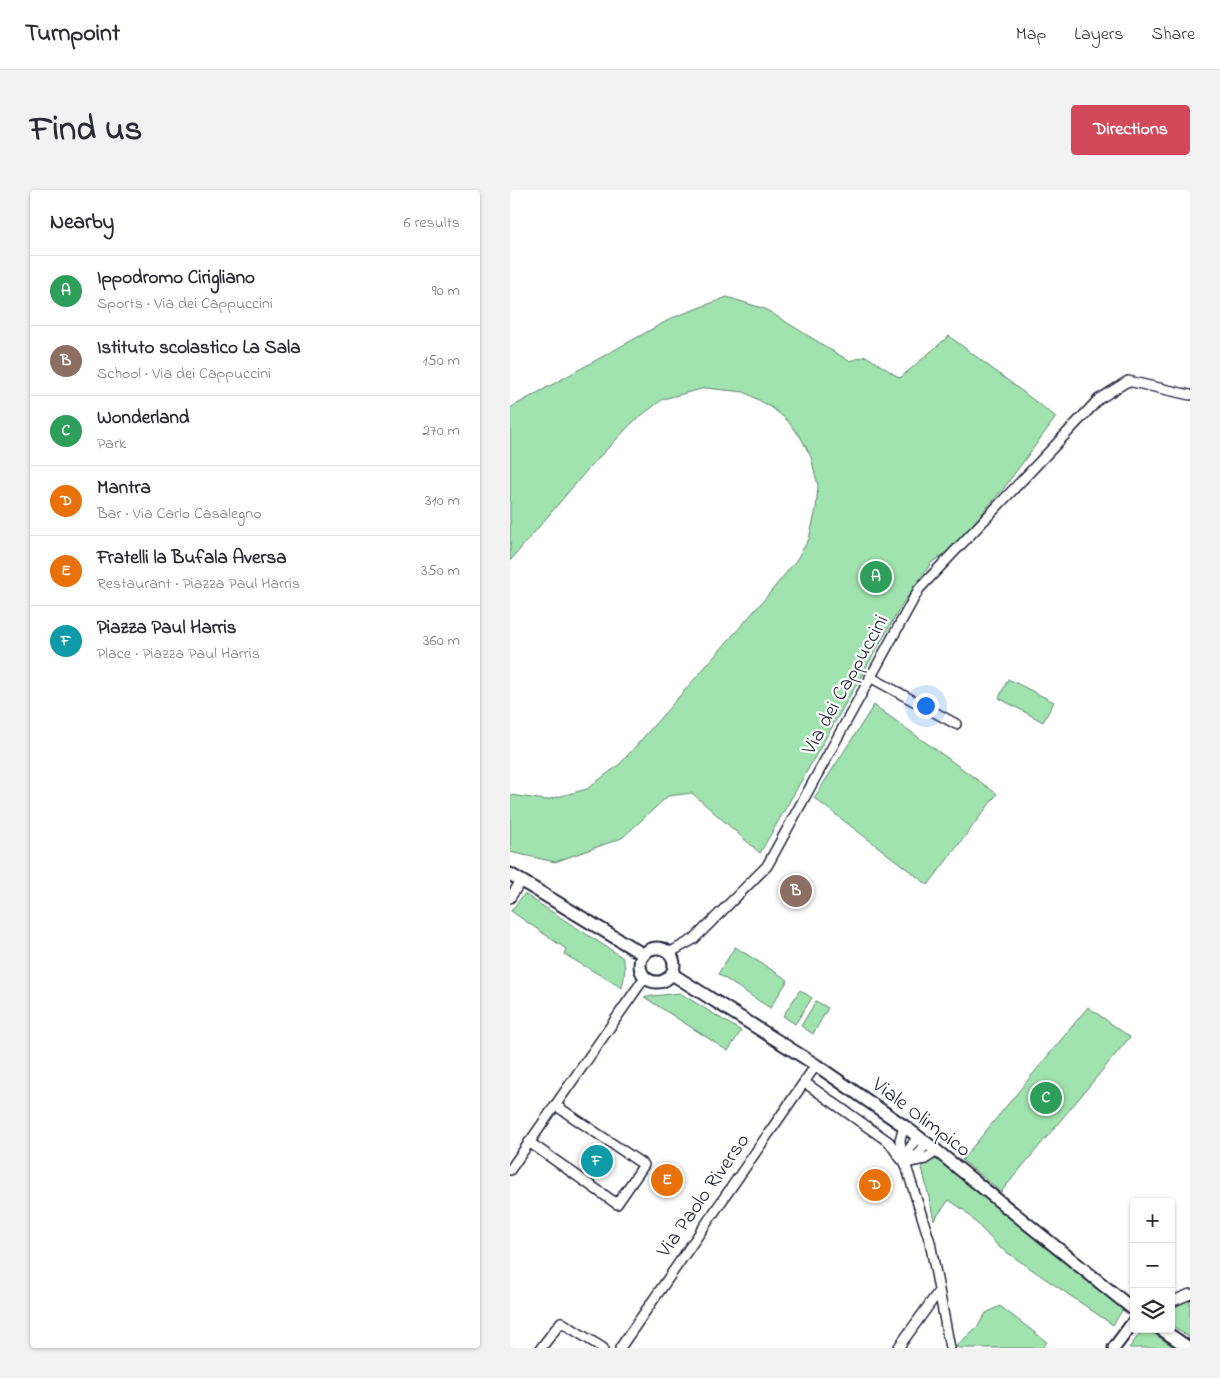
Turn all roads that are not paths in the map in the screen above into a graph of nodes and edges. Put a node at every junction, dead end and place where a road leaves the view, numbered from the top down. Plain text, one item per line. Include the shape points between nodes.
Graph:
1 (1190, 394) edge
2 (870, 677) junction
3 (956, 724) dead end
4 (510, 874) edge
5 (522, 881) junction
6 (510, 898) edge
7 (669, 953) junction
8 (644, 955) junction
9 (672, 974) junction
10 (645, 976) junction
11 (816, 1065) junction
12 (804, 1082) junction
13 (555, 1105) junction
14 (904, 1126) junction
15 (922, 1140) junction
16 (529, 1142) junction
17 (937, 1151) junction
18 (905, 1163) junction
19 (510, 1170) edge
20 (939, 1291) junction
21 (1190, 1294) edge
22 (1175, 1300) edge
23 (1130, 1307) edge
24 (1130, 1326) edge
25 (1167, 1333) edge
26 (541, 1348) edge
27 (603, 1348) edge
28 (620, 1348) edge
29 (898, 1348) edge
30 (950, 1348) edge
31 (1114, 1348) edge
32 (1189, 1348) edge

1 - 2 street, Via dei Cappuccini via 1128,381 1099,398 919,588
2 - 3 street
2 - 7 street, Via dei Cappuccini via 767,866 694,939
4 - 5 main road
5 - 6 street
5 - 8 main road
7 - 8 main road via 659,949
7 - 9 main road via 674,963
8 - 10 main road via 641,966
9 - 10 main road via 659,982
9 - 11 main road, Viale Olimpico
10 - 13 street
11 - 12 street, Via Paolo Riverso
11 - 14 main road, Viale Olimpico
12 - 18 street via 889,1142
12 - 28 street, Via Paolo Riverso
13 - 16 street
13 - 16 street via 644,1165 617,1204
14 - 15 main road, Viale Olimpico
14 - 18 street via 900,1140
15 - 17 main road, Viale Olimpico
15 - 18 street via 918,1154
16 - 19 street
17 - 18 street via 916,1162
17 - 23 main road, Viale Olimpico
18 - 20 street via 930,1242
20 - 29 street
20 - 30 street
21 - 22 street
24 - 31 main road
25 - 32 main road
26 - 27 street via 561,1322

